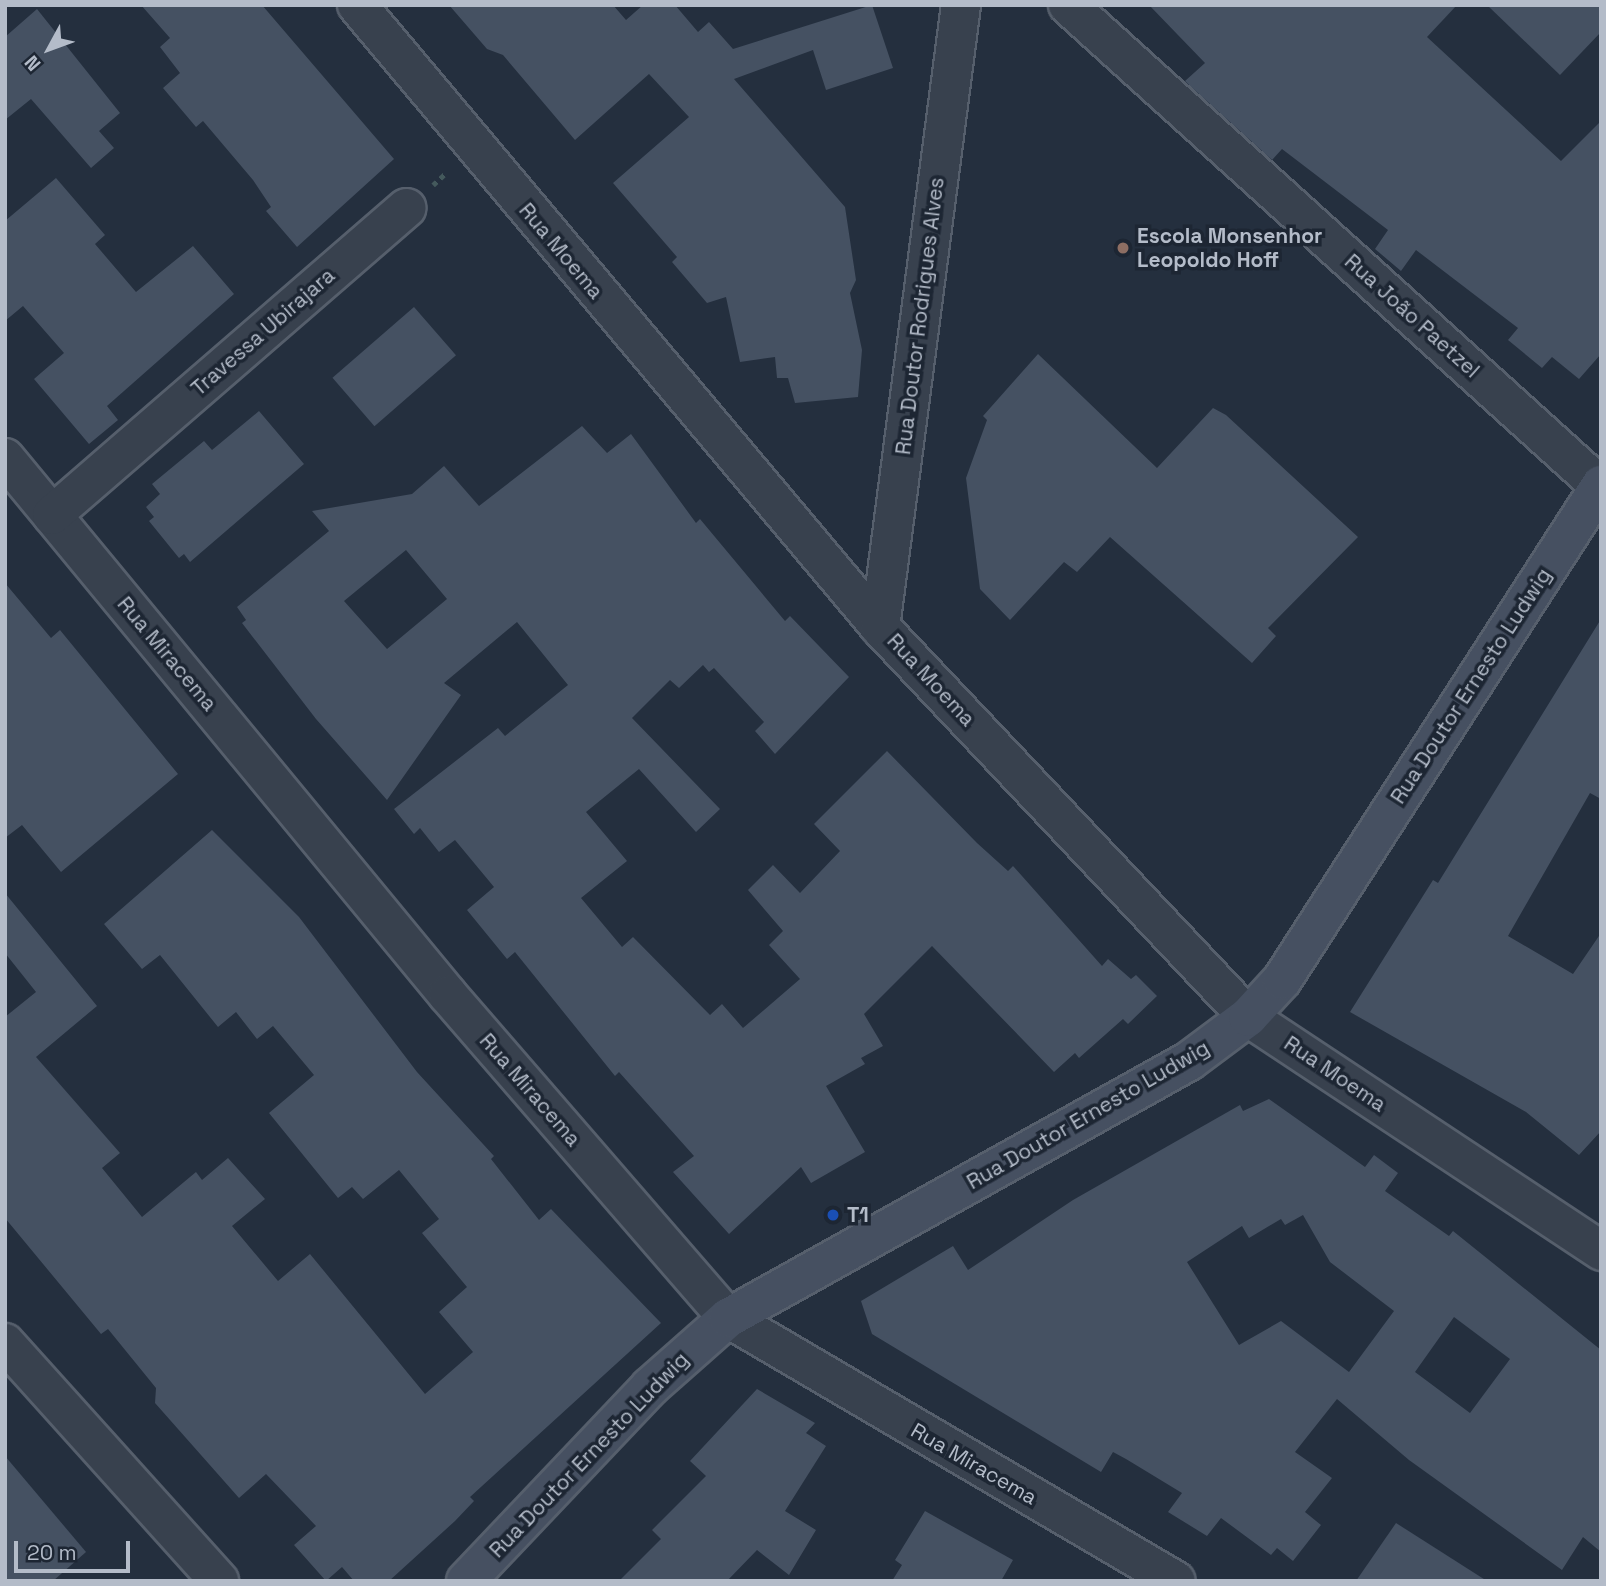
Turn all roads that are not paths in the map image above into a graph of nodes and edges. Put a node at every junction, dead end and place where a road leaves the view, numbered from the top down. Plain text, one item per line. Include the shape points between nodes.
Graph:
1 (357, 5) edge
2 (961, 5) edge
3 (1068, 5) edge
4 (406, 208) road end
5 (5, 458) edge
6 (1601, 486) edge
7 (52, 514) junction
8 (880, 627) junction
9 (1248, 1017) junction
10 (1601, 1251) edge
11 (727, 1318) junction
12 (5, 1343) edge
13 (219, 1581) edge
14 (466, 1581) edge
15 (1176, 1581) edge

1 - 8 street, Rua Moema
2 - 8 street, Rua Doutor Rodrigues Alves
3 - 6 street, Rua João Paetzel
4 - 7 street, Travessa Ubirajara
5 - 7 street, Rua Miracema
6 - 9 street, Rua Doutor Ernesto Ludwig via 1282,980
7 - 11 street, Rua Miracema via 448,995
8 - 9 street, Rua Moema
9 - 10 street, Rua Moema
9 - 11 street, Rua Doutor Ernesto Ludwig via 1189,1061
11 - 14 street, Rua Doutor Ernesto Ludwig via 650,1387
11 - 15 street, Rua Miracema
12 - 13 street

